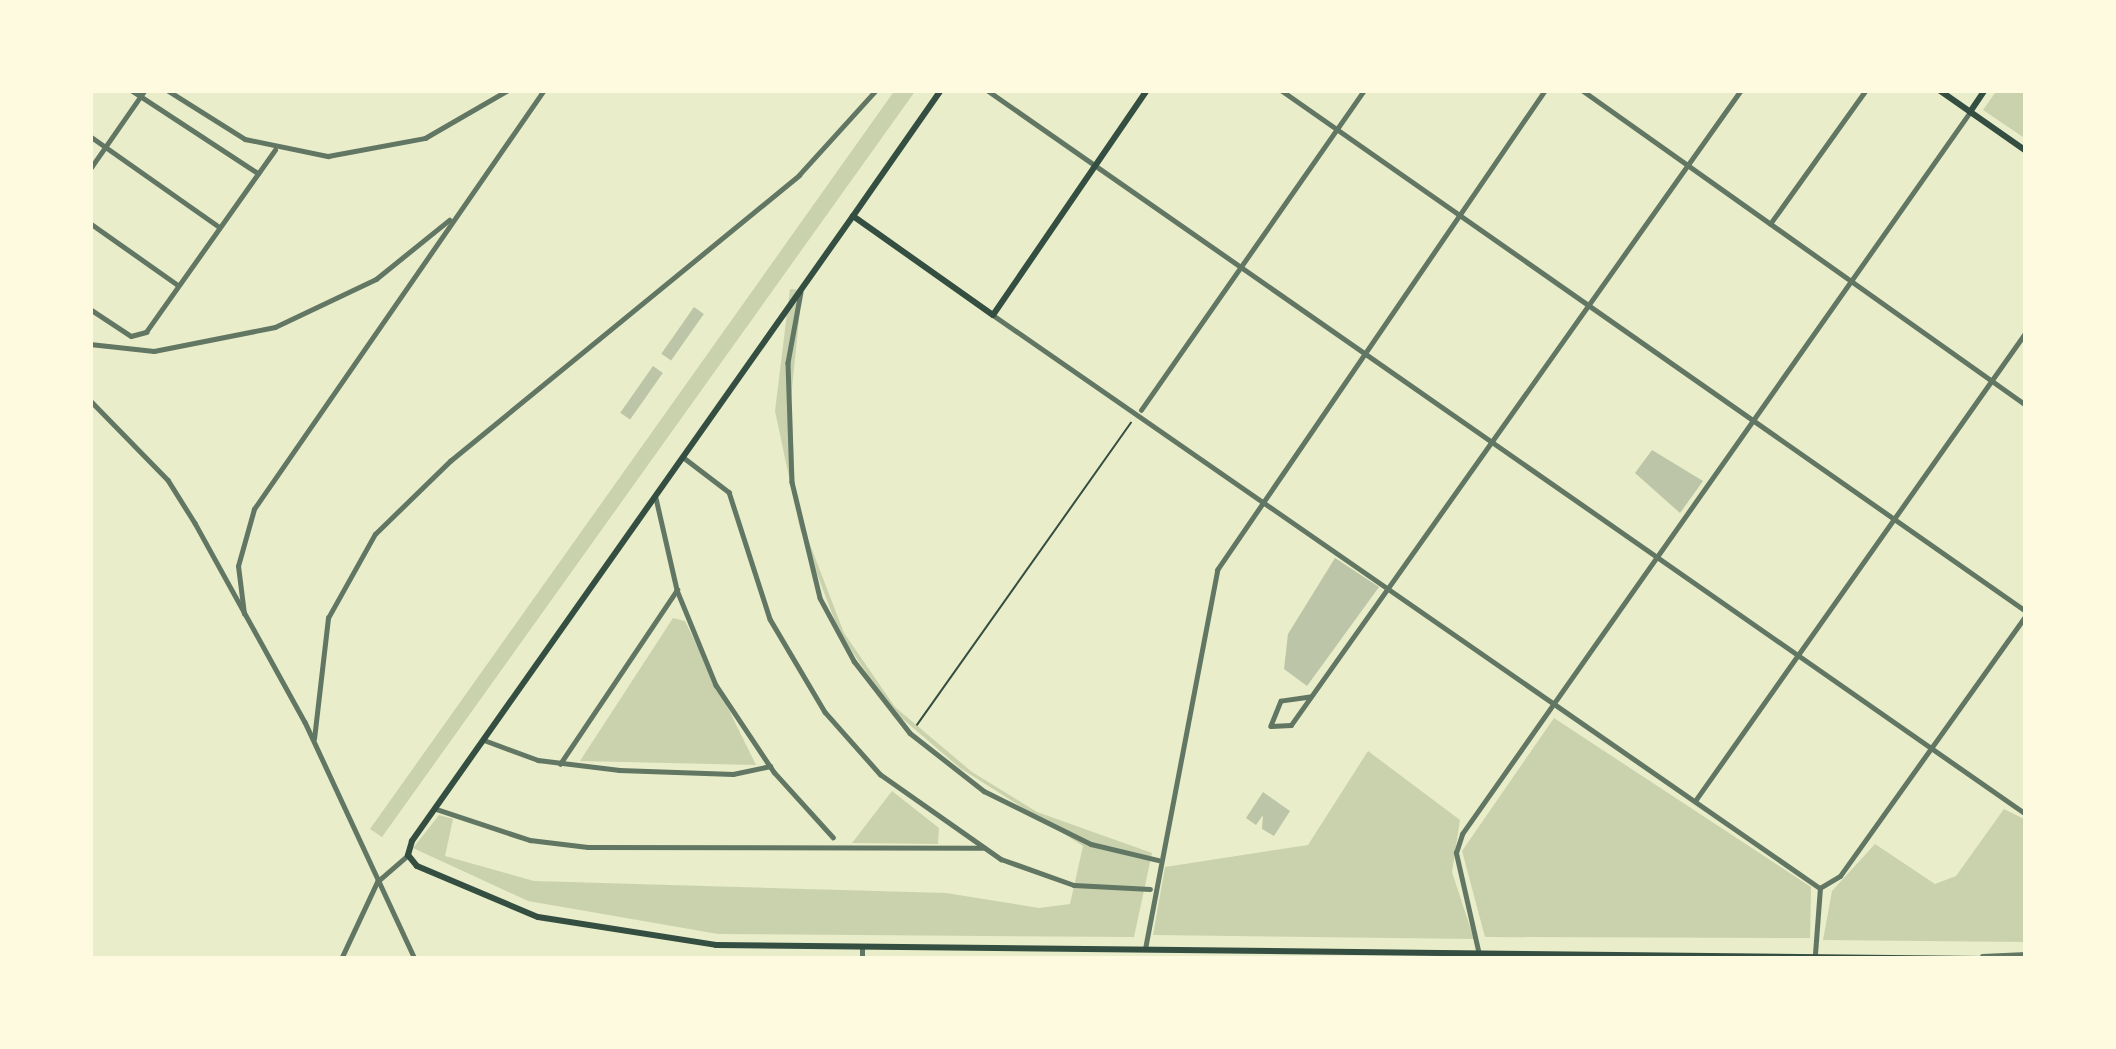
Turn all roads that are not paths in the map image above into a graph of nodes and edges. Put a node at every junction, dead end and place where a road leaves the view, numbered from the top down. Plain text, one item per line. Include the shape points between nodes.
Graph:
1 (131, 90) edge
2 (167, 90) edge
3 (508, 90) edge
4 (544, 90) edge
5 (876, 90) edge
6 (941, 90) edge
7 (987, 90) edge
8 (1147, 90) edge
9 (1281, 90) edge
10 (1364, 90) edge
11 (1546, 90) edge
12 (1582, 90) edge
13 (1741, 90) edge
14 (1866, 90) edge
15 (1939, 90) edge
16 (1985, 90) edge
17 (142, 93) edge
18 (1970, 112) junction
19 (1337, 129) junction
20 (90, 136) edge
21 (105, 147) junction
22 (275, 149) junction
23 (2026, 151) edge
24 (1688, 164) junction
25 (1095, 165) junction
26 (90, 169) edge
27 (258, 173) junction
28 (458, 213) junction
29 (853, 216) junction
30 (1463, 217) junction
31 (90, 223) edge
32 (1770, 224) junction
33 (219, 227) junction
34 (1244, 269) junction
35 (807, 282) junction
36 (1851, 282) junction
37 (178, 285) junction
38 (1590, 306) junction
39 (90, 309) edge
40 (993, 315) junction
41 (2026, 332) edge
42 (90, 344) edge
43 (1369, 357) junction
44 (1990, 381) junction
45 (90, 400) edge
46 (2026, 405) edge
47 (1141, 410) junction
48 (1754, 421) junction
49 (1492, 443) junction
50 (683, 457) junction
51 (656, 496) junction
52 (1262, 499) junction
53 (1897, 520) junction
54 (1659, 560) junction
55 (1389, 586) junction
56 (677, 590) junction
57 (2026, 613) edge
58 (245, 620) junction
59 (1801, 659) junction
60 (1310, 698) junction
61 (1556, 704) junction
62 (314, 739) junction
63 (484, 740) junction
64 (1930, 749) junction
65 (560, 764) junction
66 (770, 766) junction
67 (1695, 801) junction
68 (435, 809) junction
69 (2026, 814) edge
70 (833, 837) dead end
71 (982, 848) junction
72 (409, 855) junction
73 (1158, 860) junction
74 (377, 882) junction
75 (1820, 888) junction
76 (1150, 890) junction
77 (716, 945) junction
78 (862, 946) junction
79 (1005, 948) junction
80 (1145, 949) junction
81 (2026, 954) edge
82 (1312, 955) edge
83 (1480, 955) edge
84 (1648, 956) edge
85 (1815, 957) edge
86 (1982, 957) edge
87 (340, 959) edge
88 (415, 959) edge
89 (716, 959) edge
90 (862, 959) edge
91 (1004, 959) edge
92 (1145, 959) edge

1 - 17 street
2 - 22 street
3 - 22 street via 393,148 328,157
4 - 28 street
5 - 62 street via 799,175 450,461 375,534 328,618
6 - 29 main road
7 - 25 street
8 - 25 main road
9 - 19 street
10 - 19 street
11 - 30 street
12 - 24 street
13 - 24 street
14 - 32 street
15 - 18 main road
16 - 18 main road
17 - 21 street
17 - 27 street
18 - 23 main road
18 - 36 street
19 - 30 street
19 - 34 street
20 - 21 street
21 - 26 street
21 - 33 street
22 - 27 street
24 - 32 street
24 - 38 street
25 - 34 street
25 - 40 main road
27 - 33 street
28 - 42 street via 376,279 304,316 154,351
28 - 58 street via 254,508 238,566
29 - 35 main road
29 - 40 main road
30 - 38 street
30 - 43 street
31 - 37 street
32 - 36 street
33 - 37 street
34 - 43 street
34 - 47 street
35 - 50 main road
35 - 73 street via 788,363 792,482 820,598 854,661 910,733 983,791 1091,844
36 - 44 street
36 - 48 street
37 - 39 street via 149,328 131,336
38 - 48 street
38 - 49 street
40 - 47 street
41 - 44 street
43 - 49 street
43 - 52 street
44 - 46 street
44 - 53 street
45 - 58 street via 168,480
47 - 52 street
48 - 53 street
48 - 54 street
49 - 54 street
49 - 55 street
50 - 51 main road
50 - 71 street via 729,492 770,620 825,712 880,774
51 - 56 street
51 - 63 main road
52 - 55 street
52 - 73 street via 1217,570
53 - 57 street
53 - 59 street
54 - 59 street
54 - 61 street
55 - 60 street
55 - 61 street
56 - 65 street
56 - 66 street via 716,685
57 - 64 street
58 - 62 street
59 - 64 street
59 - 67 street
60 - 60 street via 1285,730 1271,726 1281,701
61 - 67 street
61 - 83 street via 1458,840
62 - 74 street
63 - 65 street
63 - 68 main road
64 - 69 street
64 - 75 street via 1840,876
65 - 66 street via 702,774
66 - 70 street
67 - 75 street
68 - 71 street via 530,840 588,847
68 - 72 main road
71 - 76 street via 1074,885
72 - 74 street
72 - 77 main road via 465,891 538,917
73 - 76 street
74 - 87 street
74 - 88 street
75 - 85 street
76 - 80 street
77 - 78 main road
77 - 89 street
78 - 79 main road
78 - 90 street
79 - 80 main road
79 - 91 street
80 - 82 main road
80 - 92 main road
81 - 86 street
82 - 83 main road
83 - 84 main road
84 - 85 main road
85 - 86 main road

